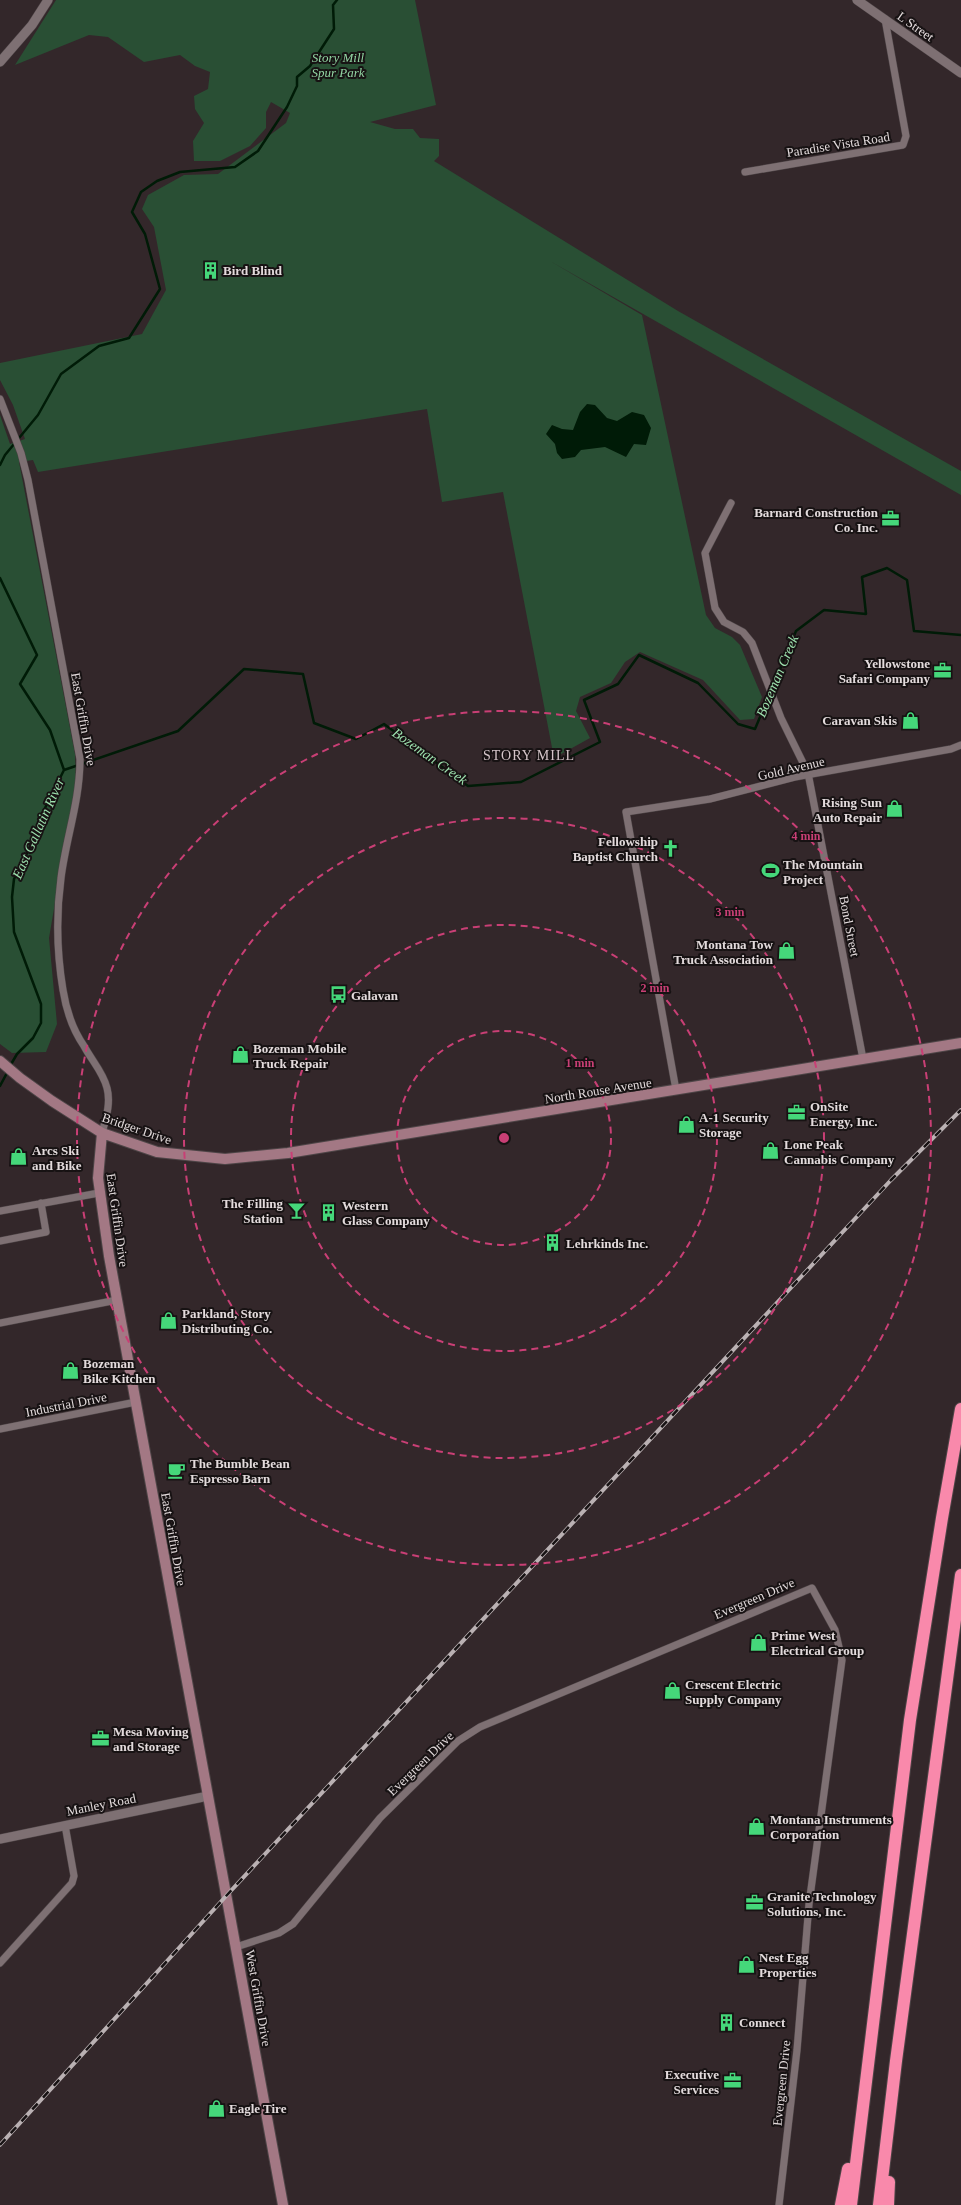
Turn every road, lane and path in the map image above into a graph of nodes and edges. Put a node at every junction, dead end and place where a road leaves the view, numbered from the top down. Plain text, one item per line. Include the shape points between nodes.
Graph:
1 (48, 0) edge
2 (857, 0) edge
3 (885, 19) junction
4 (0, 62) edge
5 (961, 73) edge
6 (744, 172) dead end
7 (0, 399) edge
8 (731, 503) dead end
9 (961, 745) edge
10 (808, 774) junction
11 (961, 1043) edge
12 (863, 1059) junction
13 (0, 1061) edge
14 (676, 1090) junction
15 (102, 1133) junction
16 (238, 1158) joint
17 (99, 1193) junction
18 (40, 1203) junction
19 (0, 1211) edge
20 (0, 1241) edge
21 (117, 1300) junction
22 (0, 1323) edge
23 (136, 1402) junction
24 (961, 1409) edge
25 (0, 1429) edge
26 (961, 1575) edge
27 (208, 1796) junction
28 (65, 1825) junction
29 (0, 1839) edge
30 (236, 1947) junction
31 (0, 1963) edge
32 (896, 2061) junction
33 (868, 2072) junction
34 (283, 2205) edge
35 (779, 2205) edge
36 (841, 2205) edge
37 (851, 2205) edge
38 (879, 2205) edge
39 (888, 2205) edge

1 - 4 street via 32,25
2 - 3 street, L Street
3 - 5 street, L Street
3 - 6 street, Paradise Vista Road via 906,136 903,145
7 - 15 street, East Griffin Drive via 21,453 28,480 80,759 78,795 61,878 57,927 63,990 72,1024 83,1046 100,1069 108,1089 109,1106
8 - 10 street, Bond Street via 705,553 715,608 724,622 744,632 750,640
9 - 10 street, Gold Avenue via 948,750
10 - 12 street, Bond Street
10 - 14 street, Gold Avenue via 718,797 626,812
11 - 12 main road, North Rouse Avenue
12 - 14 main road, North Rouse Avenue
13 - 15 main road, Bridger Drive via 20,1078
14 - 16 main road, North Rouse Avenue via 288,1153
15 - 16 main road, Bridger Drive via 162,1153 205,1158
15 - 17 main road, East Griffin Drive via 98,1167
17 - 18 street
17 - 21 main road, East Griffin Drive
18 - 19 street
18 - 20 street via 46,1232
21 - 22 street
21 - 23 main road, East Griffin Drive
23 - 25 street, Industrial Drive
23 - 27 main road, East Griffin Drive
24 - 33 highway via 910,1720
26 - 32 highway
27 - 28 street, Manley Road
27 - 30 main road, West Griffin Drive
28 - 29 street, Manley Road
28 - 31 street via 74,1876 72,1883
30 - 34 main road, West Griffin Drive
30 - 35 street, Evergreen Drive via 279,1934 293,1924 380,1818 458,1741 480,1727 812,1588 836,1630 842,1660 809,1904 797,2050
32 - 38 highway
32 - 39 highway
33 - 36 highway
33 - 37 highway

